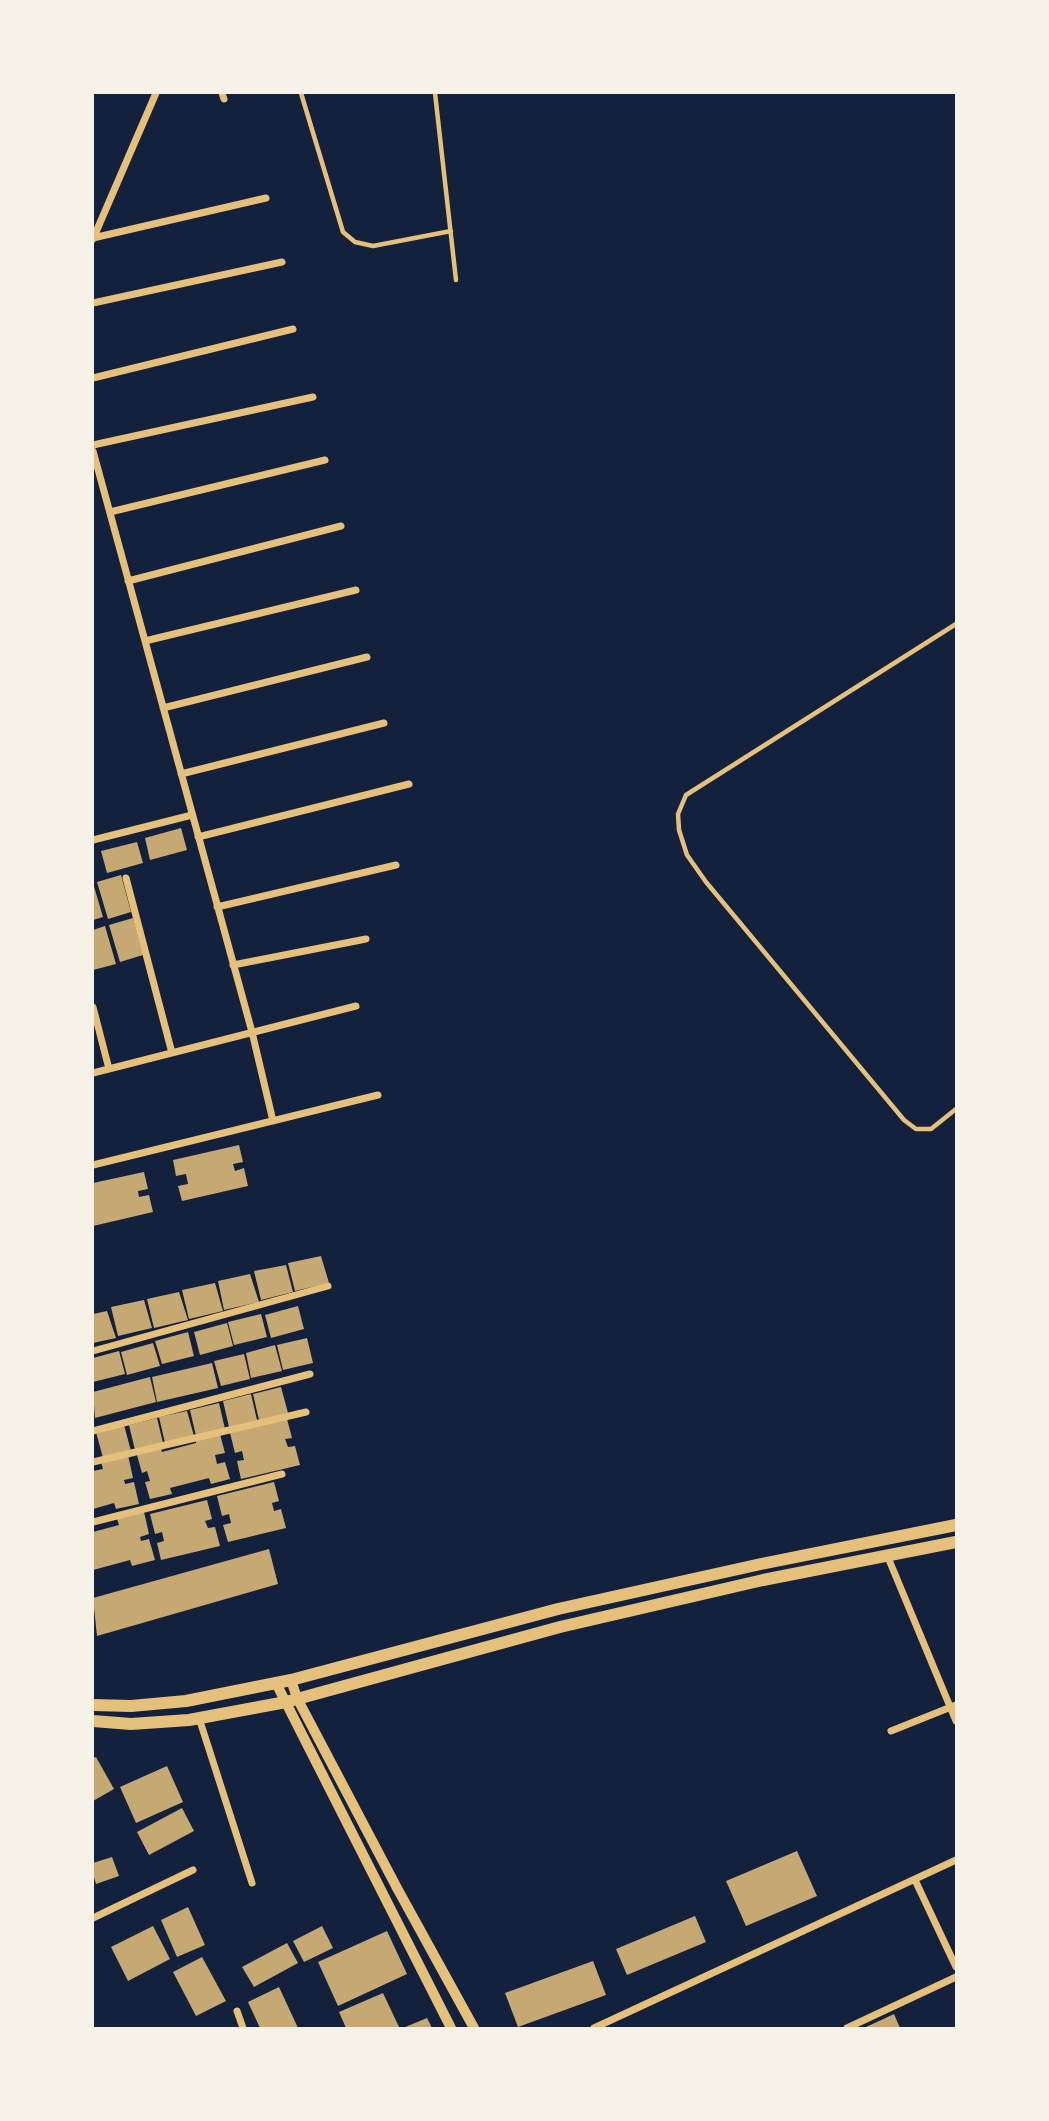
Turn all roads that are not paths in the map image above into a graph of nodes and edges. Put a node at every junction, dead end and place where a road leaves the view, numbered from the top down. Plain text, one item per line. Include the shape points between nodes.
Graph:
1 (156, 93) edge
2 (301, 93) edge
3 (435, 93) edge
4 (266, 198) dead end
5 (451, 231) junction
6 (93, 239) edge
7 (282, 262) dead end
8 (456, 280) dead end
9 (93, 303) edge
10 (293, 329) dead end
11 (93, 378) edge
12 (313, 397) dead end
13 (93, 445) edge
14 (93, 451) edge
15 (325, 460) dead end
16 (110, 512) junction
17 (341, 526) dead end
18 (128, 581) junction
19 (356, 590) dead end
20 (956, 624) edge
21 (145, 641) junction
22 (368, 657) dead end
23 (163, 708) junction
24 (384, 723) dead end
25 (181, 774) junction
26 (409, 784) dead end
27 (192, 815) junction
28 (198, 837) junction
29 (93, 840) edge
30 (396, 865) dead end
31 (126, 878) dead end
32 (218, 907) junction
33 (366, 939) dead end
34 (233, 965) junction
35 (356, 1006) dead end
36 (93, 1007) edge
37 (252, 1032) junction
38 (173, 1053) junction
39 (109, 1069) junction
40 (93, 1073) edge
41 (378, 1095) dead end
42 (956, 1109) edge
43 (273, 1121) junction
44 (93, 1165) edge
45 (328, 1286) dead end
46 (93, 1351) edge
47 (310, 1374) dead end
48 (306, 1412) dead end
49 (93, 1431) edge
50 (93, 1462) edge
51 (282, 1475) dead end
52 (93, 1522) edge
53 (956, 1525) edge
54 (956, 1542) edge
55 (887, 1555) junction
56 (291, 1681) junction
57 (276, 1684) junction
58 (292, 1700) junction
59 (93, 1705) edge
60 (953, 1706) edge
61 (199, 1718) junction
62 (93, 1721) edge
63 (956, 1721) edge
64 (891, 1731) dead end
65 (956, 1860) edge
66 (192, 1870) dead end
67 (915, 1880) junction
68 (252, 1883) dead end
69 (93, 1918) edge
70 (956, 1967) edge
71 (956, 1977) edge
72 (237, 2011) dead end
73 (243, 2028) edge
74 (450, 2028) edge
75 (474, 2028) edge
76 (594, 2028) edge
77 (848, 2028) edge

1 - 6 street
2 - 5 lane via 344,232 355,242 373,246
3 - 5 lane
4 - 6 street
5 - 8 lane
7 - 9 street
10 - 11 street
12 - 13 street
14 - 16 street
15 - 16 street
16 - 18 street
17 - 18 street
18 - 21 street
19 - 21 street
20 - 42 lane via 686,795 678,814 687,855 706,882 904,1120 916,1129 931,1129
21 - 23 street
22 - 23 street
23 - 25 street
24 - 25 street
25 - 27 street
26 - 28 street
27 - 28 street
27 - 29 street
28 - 32 street
30 - 32 street
31 - 38 street
32 - 34 street
33 - 34 street
34 - 37 street
35 - 37 street
36 - 39 street
37 - 38 street
37 - 43 street
38 - 39 street
39 - 40 street
41 - 43 street
43 - 44 street
45 - 46 street
47 - 49 street
48 - 50 street
51 - 52 street
53 - 56 main road via 558,1609
54 - 55 main road
55 - 58 main road via 560,1627
55 - 60 street
56 - 57 main road
56 - 58 street
57 - 58 street
57 - 59 main road via 186,1701
58 - 61 main road
58 - 74 street via 303,1741
58 - 75 street
60 - 63 street
60 - 64 street
61 - 62 main road via 131,1724
61 - 68 street
65 - 67 street
66 - 69 street
67 - 70 street
67 - 76 street
71 - 77 street
72 - 73 street

